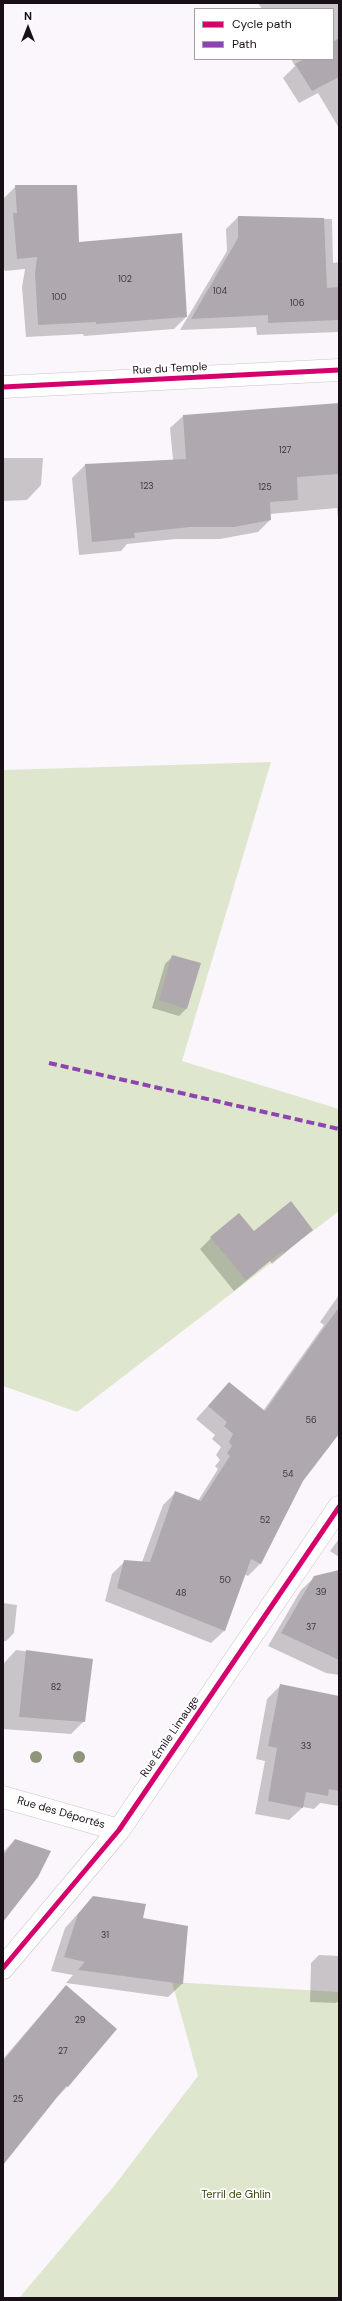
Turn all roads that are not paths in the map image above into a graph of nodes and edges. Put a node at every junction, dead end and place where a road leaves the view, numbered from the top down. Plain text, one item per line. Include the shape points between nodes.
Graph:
1 (339, 370) edge
2 (3, 388) edge
3 (339, 1507) edge
4 (3, 1797) edge
5 (119, 1830) junction
6 (3, 1968) edge

1 - 2 street, Rue du Temple
3 - 5 street, Rue Émile Limauge
4 - 5 street, Rue des Déportés
5 - 6 street, Rue Émile Limauge

